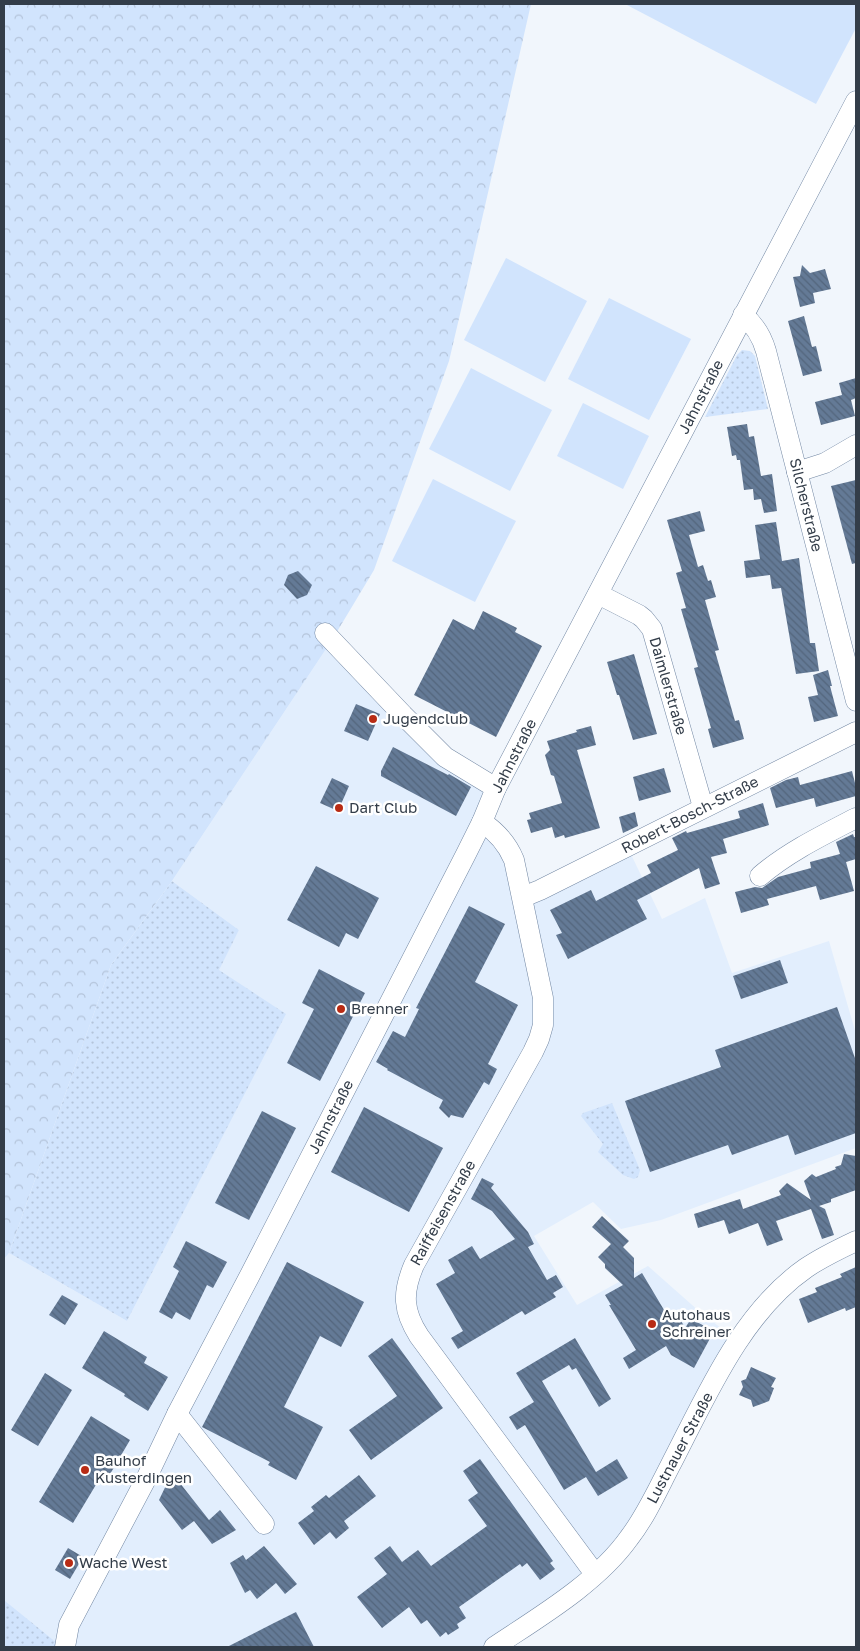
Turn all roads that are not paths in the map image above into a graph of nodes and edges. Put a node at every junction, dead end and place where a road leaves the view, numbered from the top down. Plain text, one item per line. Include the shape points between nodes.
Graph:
1 (856, 101) edge
2 (743, 315) junction
3 (856, 446) edge
4 (798, 472) junction
5 (598, 594) junction
6 (325, 633) dead end
7 (856, 701) edge
8 (856, 732) edge
9 (496, 788) junction
10 (703, 807) junction
11 (856, 818) edge
12 (482, 822) junction
13 (760, 876) dead end
14 (523, 897) junction
15 (856, 1241) edge
16 (177, 1414) junction
17 (264, 1524) dead end
18 (595, 1574) junction
19 (65, 1647) edge
20 (494, 1647) edge

1 - 2 street, Jahnstraße
2 - 4 street, Silcherstraße via 763,342
2 - 5 street, Jahnstraße
3 - 4 street
4 - 7 street, Silcherstraße
5 - 9 street, Jahnstraße
5 - 10 street, Daimlerstraße via 639,615 652,630
6 - 9 street via 445,757
8 - 10 street, Robert-Bosch-Straße
9 - 12 street, Jahnstraße
10 - 14 street, Robert-Bosch-Straße
11 - 13 street via 774,864
12 - 14 street, Raiffeisenstraße via 510,848
12 - 16 street, Jahnstraße
14 - 18 street, Raiffeisenstraße via 543,998 543,1025 539,1039 414,1265 405,1296 411,1324 419,1336
15 - 18 street, Lustnauer Straße via 806,1267 760,1310 728,1358 644,1517 616,1556
16 - 17 street
16 - 19 street, Jahnstraße via 69,1625
18 - 20 street, Lustnauer Straße via 555,1606

